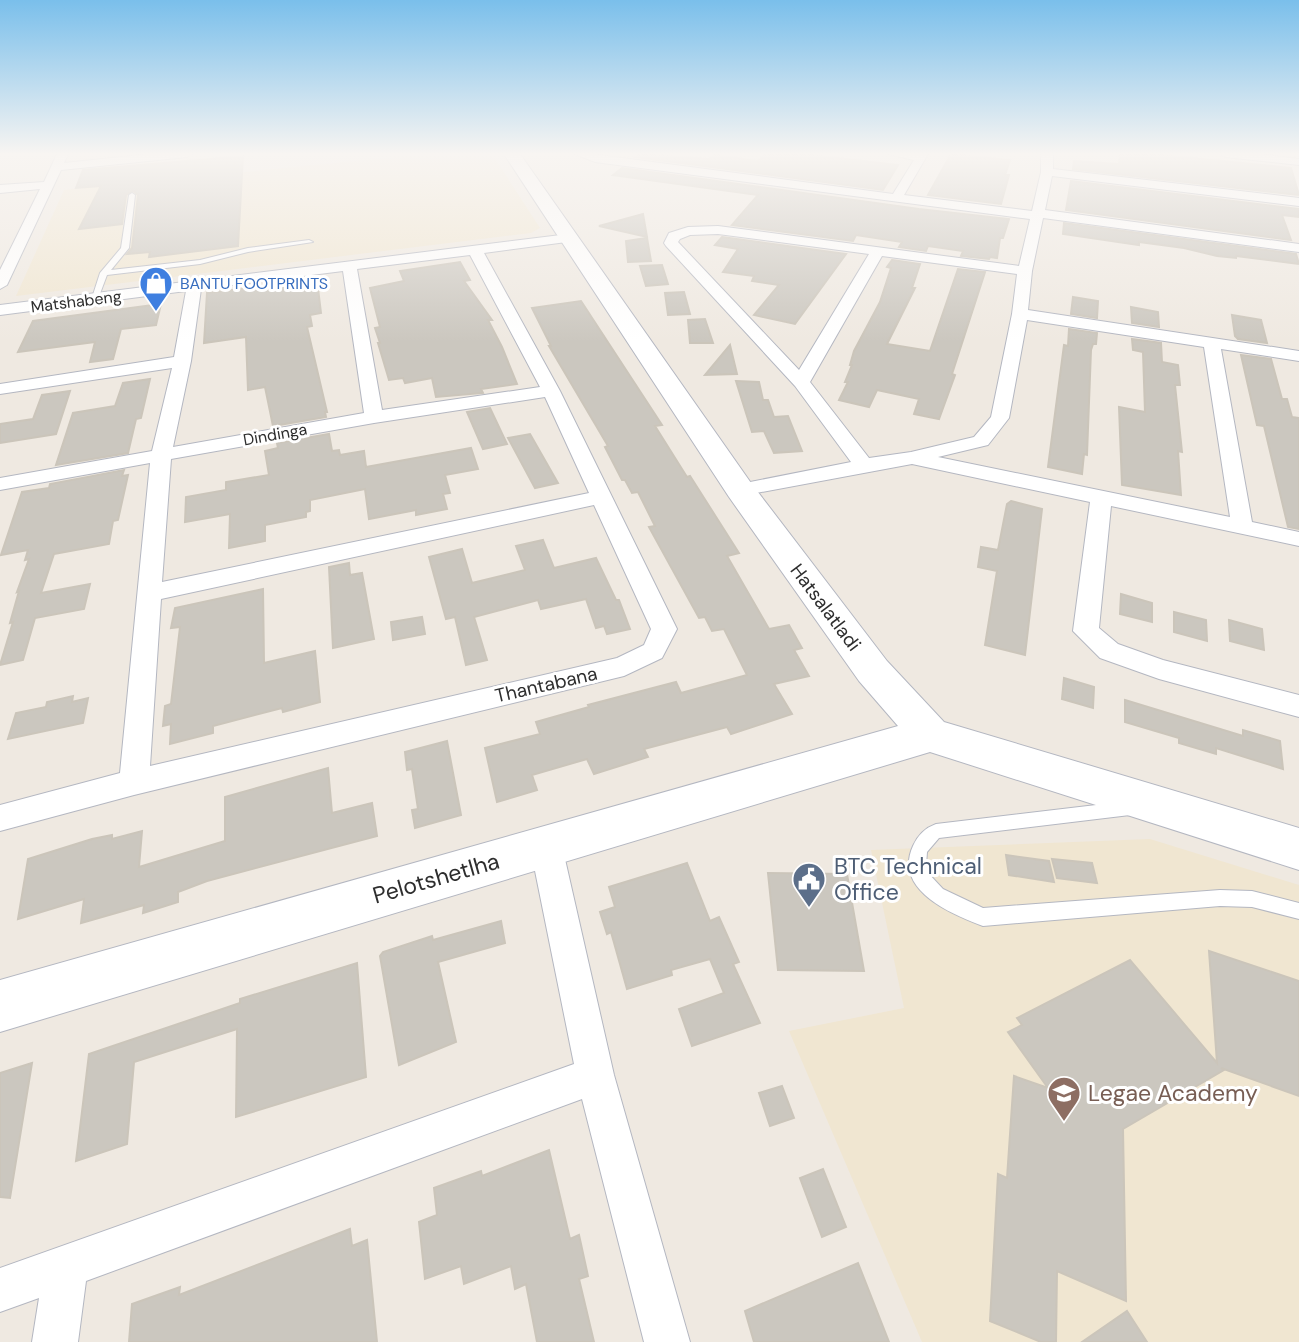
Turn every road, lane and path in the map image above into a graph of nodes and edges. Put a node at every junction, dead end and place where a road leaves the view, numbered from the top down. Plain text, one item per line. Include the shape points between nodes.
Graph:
1 (32, 217) edge
2 (129, 217) edge
3 (554, 217) edge
4 (1038, 217) edge
5 (1051, 217) edge
6 (569, 238) junction
7 (309, 242) dead end
8 (1299, 248) edge
9 (475, 250) junction
10 (878, 251) junction
11 (349, 266) junction
12 (1025, 271) junction
13 (104, 273) junction
14 (0, 285) edge
15 (194, 286) junction
16 (94, 299) junction
17 (0, 310) edge
18 (1020, 314) junction
19 (1212, 343) junction
20 (1299, 356) edge
21 (182, 361) junction
22 (801, 382) junction
23 (0, 389) edge
24 (551, 391) junction
25 (374, 416) junction
26 (161, 455) junction
27 (911, 458) junction
28 (864, 465) junction
29 (0, 484) edge
30 (740, 490) junction
31 (602, 497) junction
32 (1101, 498) junction
33 (1242, 527) junction
34 (1299, 540) edge
35 (151, 593) junction
36 (1299, 706) edge
37 (930, 735) junction
38 (134, 782) junction
39 (1152, 805) junction
40 (0, 818) edge
41 (546, 846) junction
42 (1299, 849) edge
43 (1299, 911) edge
44 (0, 1006) edge
45 (595, 1075) junction
46 (66, 1267) junction
47 (0, 1290) edge
48 (55, 1342) edge
49 (667, 1342) edge

1 - 14 street
2 - 13 lane via 125,248
3 - 6 street, Hatsalatladi
4 - 12 street
5 - 8 street
6 - 9 street, Matshabeng
6 - 30 street, Hatsalatladi
7 - 13 lane
9 - 11 street, Matshabeng
9 - 24 street, Thantabana
10 - 12 street
10 - 22 street
10 - 22 street via 718,230 674,236 671,243
11 - 15 street, Matshabeng
11 - 25 street
12 - 18 street
13 - 16 lane
15 - 16 street, Matshabeng
15 - 21 street
16 - 17 street, Matshabeng
18 - 19 street
18 - 27 street via 1000,418 992,430 981,441
19 - 20 street
19 - 33 street
21 - 23 street
21 - 26 street
22 - 28 street
24 - 25 street, Dindinga
24 - 31 street, Thantabana
25 - 26 street, Dindinga
26 - 29 street, Dindinga
26 - 35 street
27 - 28 street
27 - 32 street
28 - 30 street
30 - 37 street, Hatsalatladi via 873,670
31 - 35 street
31 - 38 street, Thantabana via 664,629 653,651 624,666
32 - 33 street
32 - 36 street via 1086,631 1109,651 1159,669
33 - 34 street
35 - 38 street
37 - 39 street
37 - 41 street, Pelotshetlha
38 - 40 street, Thantabana
39 - 42 street
39 - 43 lane via 936,831 923,842 918,867 923,881 939,896 983,917 1220,898 1252,899
41 - 44 street, Pelotshetlha
41 - 45 street
45 - 46 street
45 - 49 street
46 - 47 street
46 - 48 street

